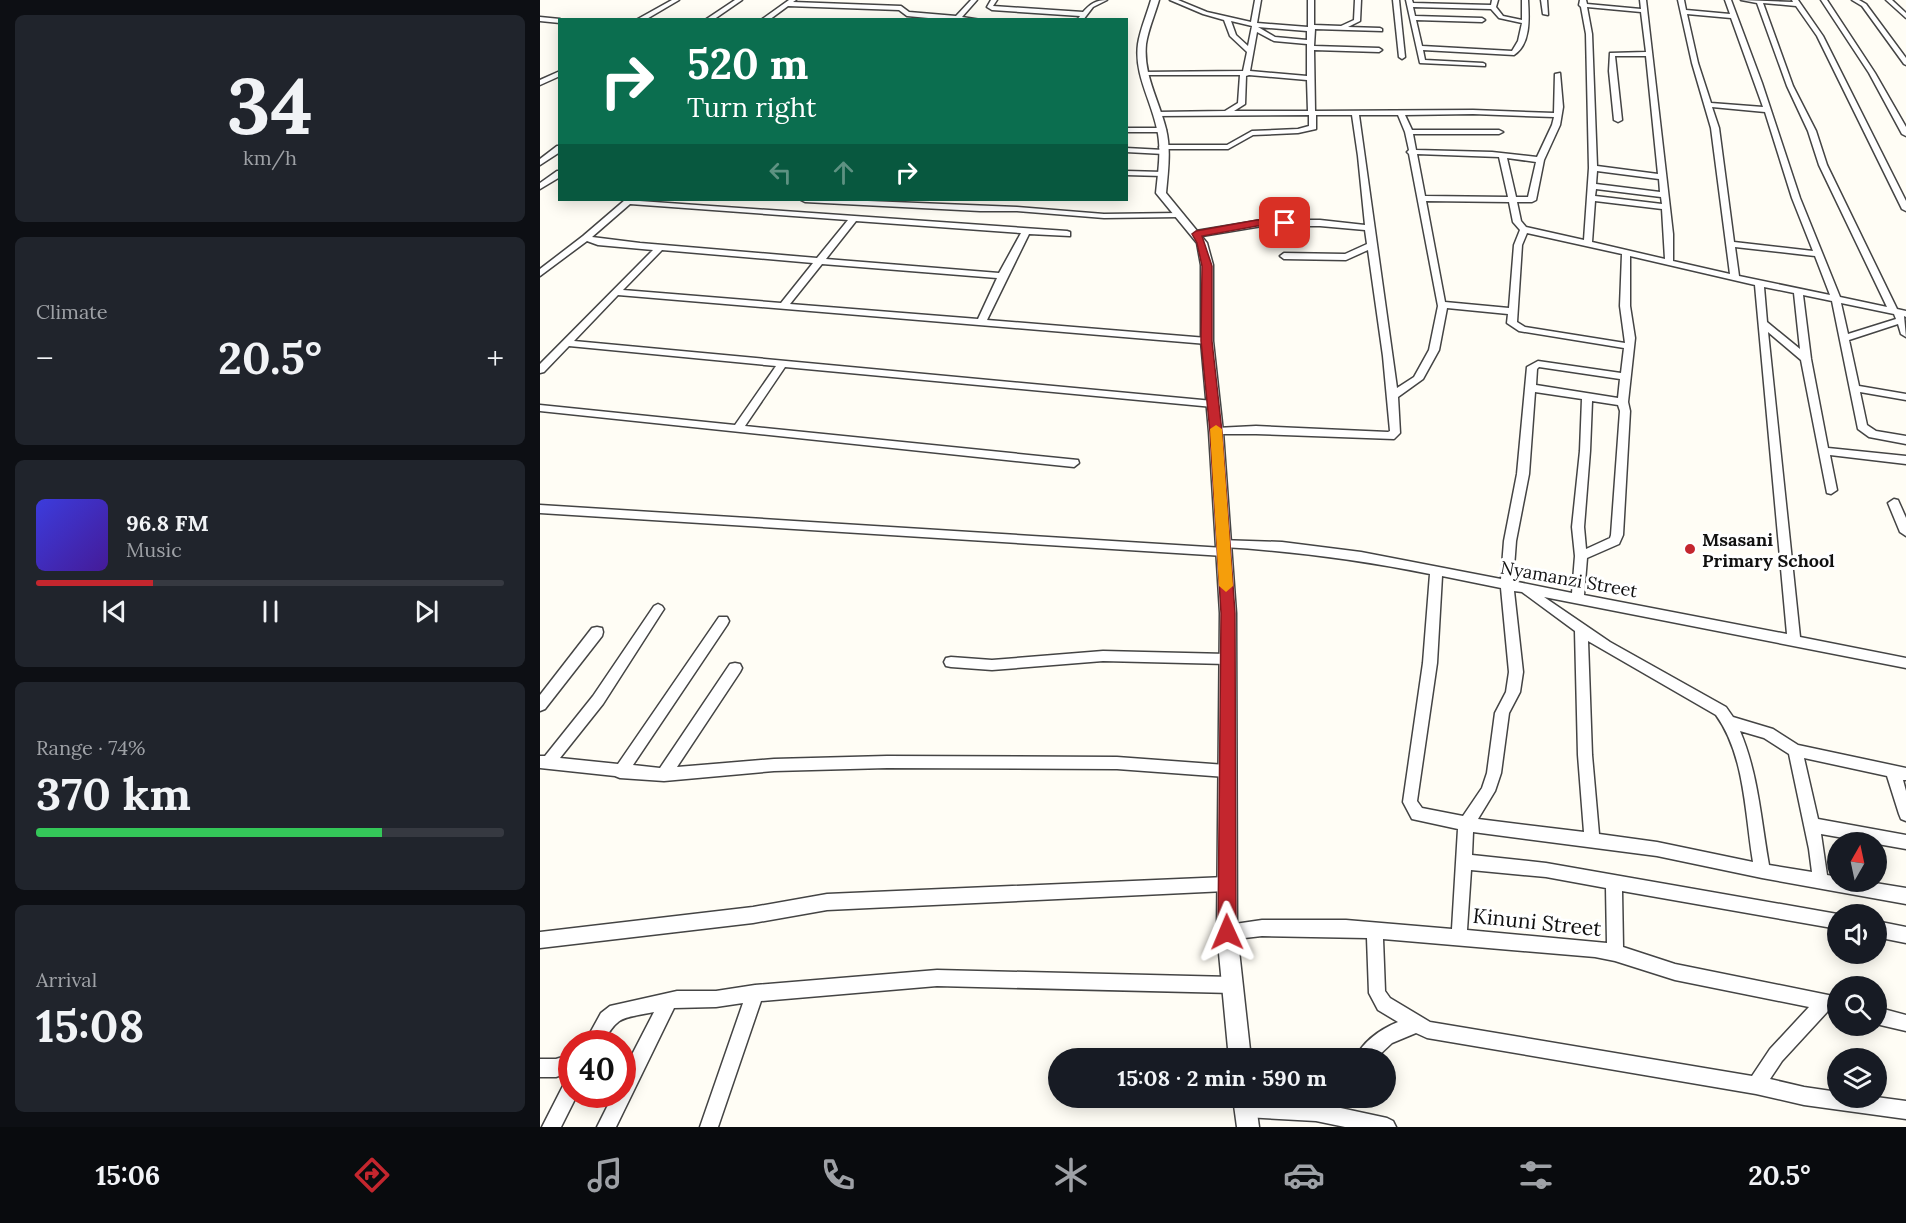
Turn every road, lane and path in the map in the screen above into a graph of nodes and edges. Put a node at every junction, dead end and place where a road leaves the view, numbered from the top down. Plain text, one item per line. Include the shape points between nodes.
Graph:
1 (676, 0) edge
2 (739, 0) edge
3 (974, 0) edge
4 (994, 0) edge
5 (1104, 0) edge
6 (1155, 0) edge
7 (1173, 0) edge
8 (1258, 0) edge
9 (1311, 0) edge
10 (1358, 0) edge
11 (1395, 0) edge
12 (1525, 0) edge
13 (1544, 0) edge
14 (1643, 0) edge
15 (1681, 0) edge
16 (1728, 0) edge
17 (1744, 0) edge
18 (1824, 0) edge
19 (1855, 0) edge
20 (1889, 0) edge
21 (1759, 1) edge
22 (790, 2) edge
23 (1583, 2) edge
24 (1796, 2) edge
25 (1410, 3) edge
26 (1494, 4) edge
27 (1895, 6) junction
28 (1906, 6) edge
29 (1645, 11) junction
30 (1684, 12) junction
31 (1084, 14) junction
32 (1546, 14) dead end
33 (1735, 16) junction
34 (1906, 16) edge
35 (643, 18) edge
36 (711, 18) edge
37 (767, 18) edge
38 (923, 18) edge
39 (942, 18) edge
40 (958, 18) joint
41 (1081, 18) edge
42 (1412, 18) junction
43 (540, 19) edge
44 (1227, 19) junction
45 (1482, 20) dead end
46 (558, 21) edge
47 (1525, 22) junction
48 (1252, 26) junction
49 (1312, 28) junction
50 (1340, 28) junction
51 (1380, 30) dead end
52 (1311, 44) junction
53 (1893, 45) junction
54 (1379, 47) dead end
55 (1419, 48) junction
56 (1906, 48) edge
57 (1249, 51) junction
58 (1648, 54) junction
59 (1402, 57) dead end
60 (1906, 63) edge
61 (1483, 65) dead end
62 (558, 72) edge
63 (540, 73) edge
64 (558, 73) edge
65 (1144, 73) junction
66 (1244, 74) junction
67 (1558, 74) dead end
68 (1310, 78) junction
69 (540, 83) edge
70 (1708, 105) junction
71 (1768, 110) junction
72 (1158, 114) junction
73 (1223, 114) junction
74 (1311, 114) junction
75 (1355, 114) junction
76 (1401, 114) junction
77 (1557, 115) junction
78 (1618, 120) dead end
79 (1128, 130) edge
80 (1162, 130) junction
81 (1409, 132) junction
82 (1498, 132) dead end
83 (1906, 133) edge
84 (1163, 149) junction
85 (558, 150) edge
86 (1128, 150) edge
87 (1411, 152) junction
88 (1503, 156) junction
89 (1540, 160) junction
90 (540, 164) edge
91 (558, 168) edge
92 (1593, 168) junction
93 (1128, 173) edge
94 (558, 174) edge
95 (1163, 174) junction
96 (1661, 177) junction
97 (1591, 186) junction
98 (540, 187) edge
99 (1664, 195) junction
100 (1421, 198) junction
101 (1590, 198) junction
102 (628, 201) edge
103 (642, 201) edge
104 (824, 201) edge
105 (1514, 201) junction
106 (1666, 207) junction
107 (1906, 209) edge
108 (1179, 215) junction
109 (854, 218) junction
110 (1369, 228) junction
111 (1524, 230) junction
112 (1026, 231) junction
113 (1067, 234) dead end
114 (1196, 234) junction
115 (586, 238) junction
116 (1588, 243) junction
117 (1732, 244) junction
118 (1372, 245) junction
119 (659, 248) junction
120 (1626, 253) junction
121 (1818, 254) junction
122 (1284, 256) dead end
123 (819, 261) junction
124 (1669, 262) junction
125 (540, 273) edge
126 (1002, 276) junction
127 (1735, 278) junction
128 (1759, 284) junction
129 (616, 292) junction
130 (1798, 292) junction
131 (1836, 300) junction
132 (1443, 305) junction
133 (783, 306) junction
134 (1511, 311) junction
135 (1899, 314) edge
136 (981, 322) junction
137 (1765, 324) junction
138 (1906, 334) edge
139 (1844, 339) junction
140 (1207, 341) junction
141 (567, 343) junction
142 (1627, 346) junction
143 (1806, 359) junction
144 (783, 363) junction
145 (540, 370) edge
146 (1625, 377) junction
147 (1532, 388) junction
148 (1854, 388) junction
149 (1392, 396) junction
150 (1906, 396) edge
151 (1587, 397) junction
152 (1623, 402) junction
153 (1213, 404) junction
154 (540, 408) edge
155 (738, 428) junction
156 (1216, 432) junction
157 (1906, 440) edge
158 (1825, 451) junction
159 (1906, 460) edge
160 (1074, 463) dead end
161 (1831, 490) dead end
162 (1894, 502) dead end
163 (540, 509) edge
164 (1906, 532) edge
165 (1223, 548) junction
166 (1581, 556) junction
167 (1437, 572) junction
168 (1507, 586) junction
169 (1523, 589) junction
170 (1578, 599) junction
171 (658, 609) dead end
172 (723, 621) dead end
173 (1581, 629) junction
174 (597, 632) dead end
175 (1794, 641) junction
176 (1227, 658) junction
177 (951, 662) dead end
178 (1906, 663) edge
179 (735, 668) dead end
180 (540, 705) edge
181 (1731, 722) junction
182 (1795, 750) junction
183 (543, 763) edge
184 (1226, 771) junction
185 (620, 772) junction
186 (1899, 773) edge
187 (664, 775) junction
188 (1906, 814) edge
189 (1466, 824) junction
190 (1811, 825) junction
191 (1592, 841) junction
192 (1906, 842) edge
193 (1464, 862) junction
194 (1762, 871) junction
195 (1820, 880) junction
196 (1614, 882) junction
197 (1226, 884) junction
198 (1906, 896) edge
199 (1827, 919) edge
200 (1375, 931) junction
201 (1887, 931) edge
202 (1227, 932) junction
203 (1906, 935) edge
204 (1459, 937) junction
205 (540, 940) edge
206 (1616, 953) junction
207 (1232, 985) junction
208 (755, 993) junction
209 (669, 1000) junction
210 (1827, 1002) edge
211 (1827, 1007) edge
212 (1887, 1018) edge
213 (1906, 1023) edge
214 (1415, 1025) junction
215 (601, 1030) edge
216 (1239, 1048) edge
217 (1373, 1048) edge
218 (636, 1066) edge
219 (558, 1067) edge
220 (540, 1068) edge
221 (1756, 1085) junction
222 (561, 1108) edge
223 (615, 1108) edge
224 (1321, 1108) edge
225 (1906, 1110) edge
226 (1246, 1111) edge
227 (1316, 1112) junction
228 (551, 1127) edge
229 (606, 1127) edge
230 (709, 1127) edge
231 (1387, 1127) edge

1 - 35 street
2 - 36 street
3 - 40 street
4 - 31 street via 992,8
5 - 31 street
6 - 65 street via 1142,43
7 - 44 street
8 - 48 street
9 - 49 street
10 - 50 street via 1358,21
11 - 59 street
12 - 47 street
13 - 32 street
14 - 29 street
15 - 30 street
16 - 33 street
17 - 21 street
18 - 83 street
19 - 53 street via 1864,5
20 - 27 street
21 - 24 street
21 - 135 street via 1823,165
22 - 37 street
22 - 38 street via 901,8 906,14
23 - 29 street
23 - 92 street via 1589,34
24 - 107 street via 1843,79
25 - 26 street
25 - 42 street
26 - 47 street via 1501,17
27 - 28 street
27 - 34 street
29 - 58 street
30 - 33 street
30 - 70 street
31 - 41 street
33 - 71 street
38 - 39 street
39 - 40 street
42 - 45 street
42 - 55 street
43 - 46 street
44 - 48 street
44 - 57 street via 1233,36
47 - 55 street via 1514,53
48 - 49 street
48 - 52 street via 1274,39
48 - 57 street
49 - 50 street
49 - 52 street
50 - 51 street
52 - 54 street
52 - 68 street
53 - 56 street
53 - 60 street
55 - 61 street via 1426,64
57 - 66 street
58 - 78 street via 1612,54
58 - 96 street
62 - 63 street
64 - 69 street
65 - 66 street
65 - 72 street
66 - 68 street
66 - 73 street via 1241,104
67 - 77 street
68 - 74 street
70 - 71 street
70 - 117 street
71 - 121 street
72 - 73 street
72 - 80 street
73 - 74 street
74 - 75 street
74 - 84 street via 1314,123 1308,129 1247,134 1228,147
75 - 76 street
75 - 110 street
76 - 77 street
76 - 81 street
77 - 89 street via 1553,135
79 - 80 street
80 - 84 street
81 - 82 street
81 - 87 street
84 - 86 street
84 - 95 street
85 - 90 street
87 - 88 street
87 - 100 street
88 - 89 street
88 - 105 street
89 - 105 street via 1532,200
90 - 91 street
92 - 96 street
92 - 97 street
93 - 95 street
94 - 98 street
95 - 108 street via 1161,193
96 - 99 street
97 - 99 street
97 - 101 street
99 - 106 street
100 - 105 street
100 - 132 street
101 - 106 street
101 - 116 street
102 - 115 street
103 - 109 street
104 - 108 street via 1104,216
105 - 111 street via 1517,222
106 - 124 street
108 - 114 street
109 - 112 street
109 - 123 street
110 - 114 street via 1262,223
110 - 118 street
111 - 116 street
111 - 134 street via 1518,245
112 - 113 street
112 - 126 street
114 - 140 street via 1207,266
115 - 119 street
115 - 125 street
116 - 120 street
117 - 121 street
117 - 127 street
118 - 122 street via 1346,257
118 - 149 street
119 - 123 street
119 - 129 street
120 - 124 street
120 - 142 street via 1625,306 1630,328
121 - 131 street
123 - 126 street
123 - 133 street
124 - 127 street
126 - 136 street
127 - 128 street
128 - 130 street
128 - 137 street
129 - 133 street
129 - 141 street
130 - 131 street
130 - 143 street
131 - 135 street
131 - 139 street
132 - 134 street
132 - 149 street via 1434,350 1418,379
133 - 136 street
134 - 142 street via 1516,328
135 - 138 street
135 - 139 street
136 - 140 street
137 - 143 street
137 - 175 street
139 - 148 street
140 - 153 street
141 - 144 street
141 - 145 street
142 - 146 street
143 - 158 street
144 - 153 street
144 - 155 street
146 - 147 street via 1534,365
146 - 152 street
147 - 151 street
147 - 168 street
148 - 150 street
148 - 157 street via 1862,427 1870,433
149 - 156 street via 1395,433 1390,436
151 - 152 street
151 - 166 street via 1578,527
152 - 166 street via 1617,535 1615,541
153 - 156 street
154 - 155 street
155 - 160 street
156 - 165 street
158 - 159 street
158 - 161 street
162 - 164 street
163 - 165 street, Nyamanzi Street
165 - 167 street, Nyamanzi Street via 1328,551
165 - 176 street
166 - 170 street
167 - 168 street, Nyamanzi Street
167 - 189 street via 1430,663 1410,802 1417,814
168 - 169 street, Nyamanzi Street
168 - 189 street via 1516,672 1513,692 1502,713 1488,790
169 - 170 street, Nyamanzi Street
169 - 173 street
170 - 175 street, Nyamanzi Street
171 - 183 street via 598,700
172 - 185 street
173 - 181 street via 1721,711
173 - 191 street
174 - 180 street
175 - 178 street, Nyamanzi Street
176 - 177 street via 1103,656 992,665
176 - 184 street
179 - 187 street
181 - 182 street via 1768,733
181 - 194 street via 1745,771
182 - 186 street
182 - 190 street
183 - 185 street
184 - 187 street via 1117,763 887,762 774,765
184 - 197 street
185 - 187 street
186 - 188 street
189 - 191 street
189 - 193 street
190 - 192 street
190 - 195 street
191 - 194 street via 1657,849
193 - 196 street
193 - 204 street
194 - 195 street
195 - 198 street
196 - 199 street
196 - 206 street
197 - 202 street
197 - 205 street via 827,902 753,915
200 - 202 street, Kinuni Street via 1262,928
200 - 204 street, Kinuni Street
200 - 214 street via 1377,993 1384,1004
201 - 203 street
202 - 207 street
204 - 206 street, Kinuni Street
206 - 210 street, Kinuni Street via 1675,972
207 - 208 street via 937,978
207 - 216 street
208 - 209 street
208 - 230 street
209 - 215 street via 616,1012
209 - 218 street
211 - 221 street via 1776,1055
212 - 213 street
214 - 217 street via 1393,1031
214 - 221 street via 1499,1043
219 - 220 street
221 - 225 street
222 - 228 street
223 - 229 street
224 - 227 street
226 - 227 street
227 - 231 street

